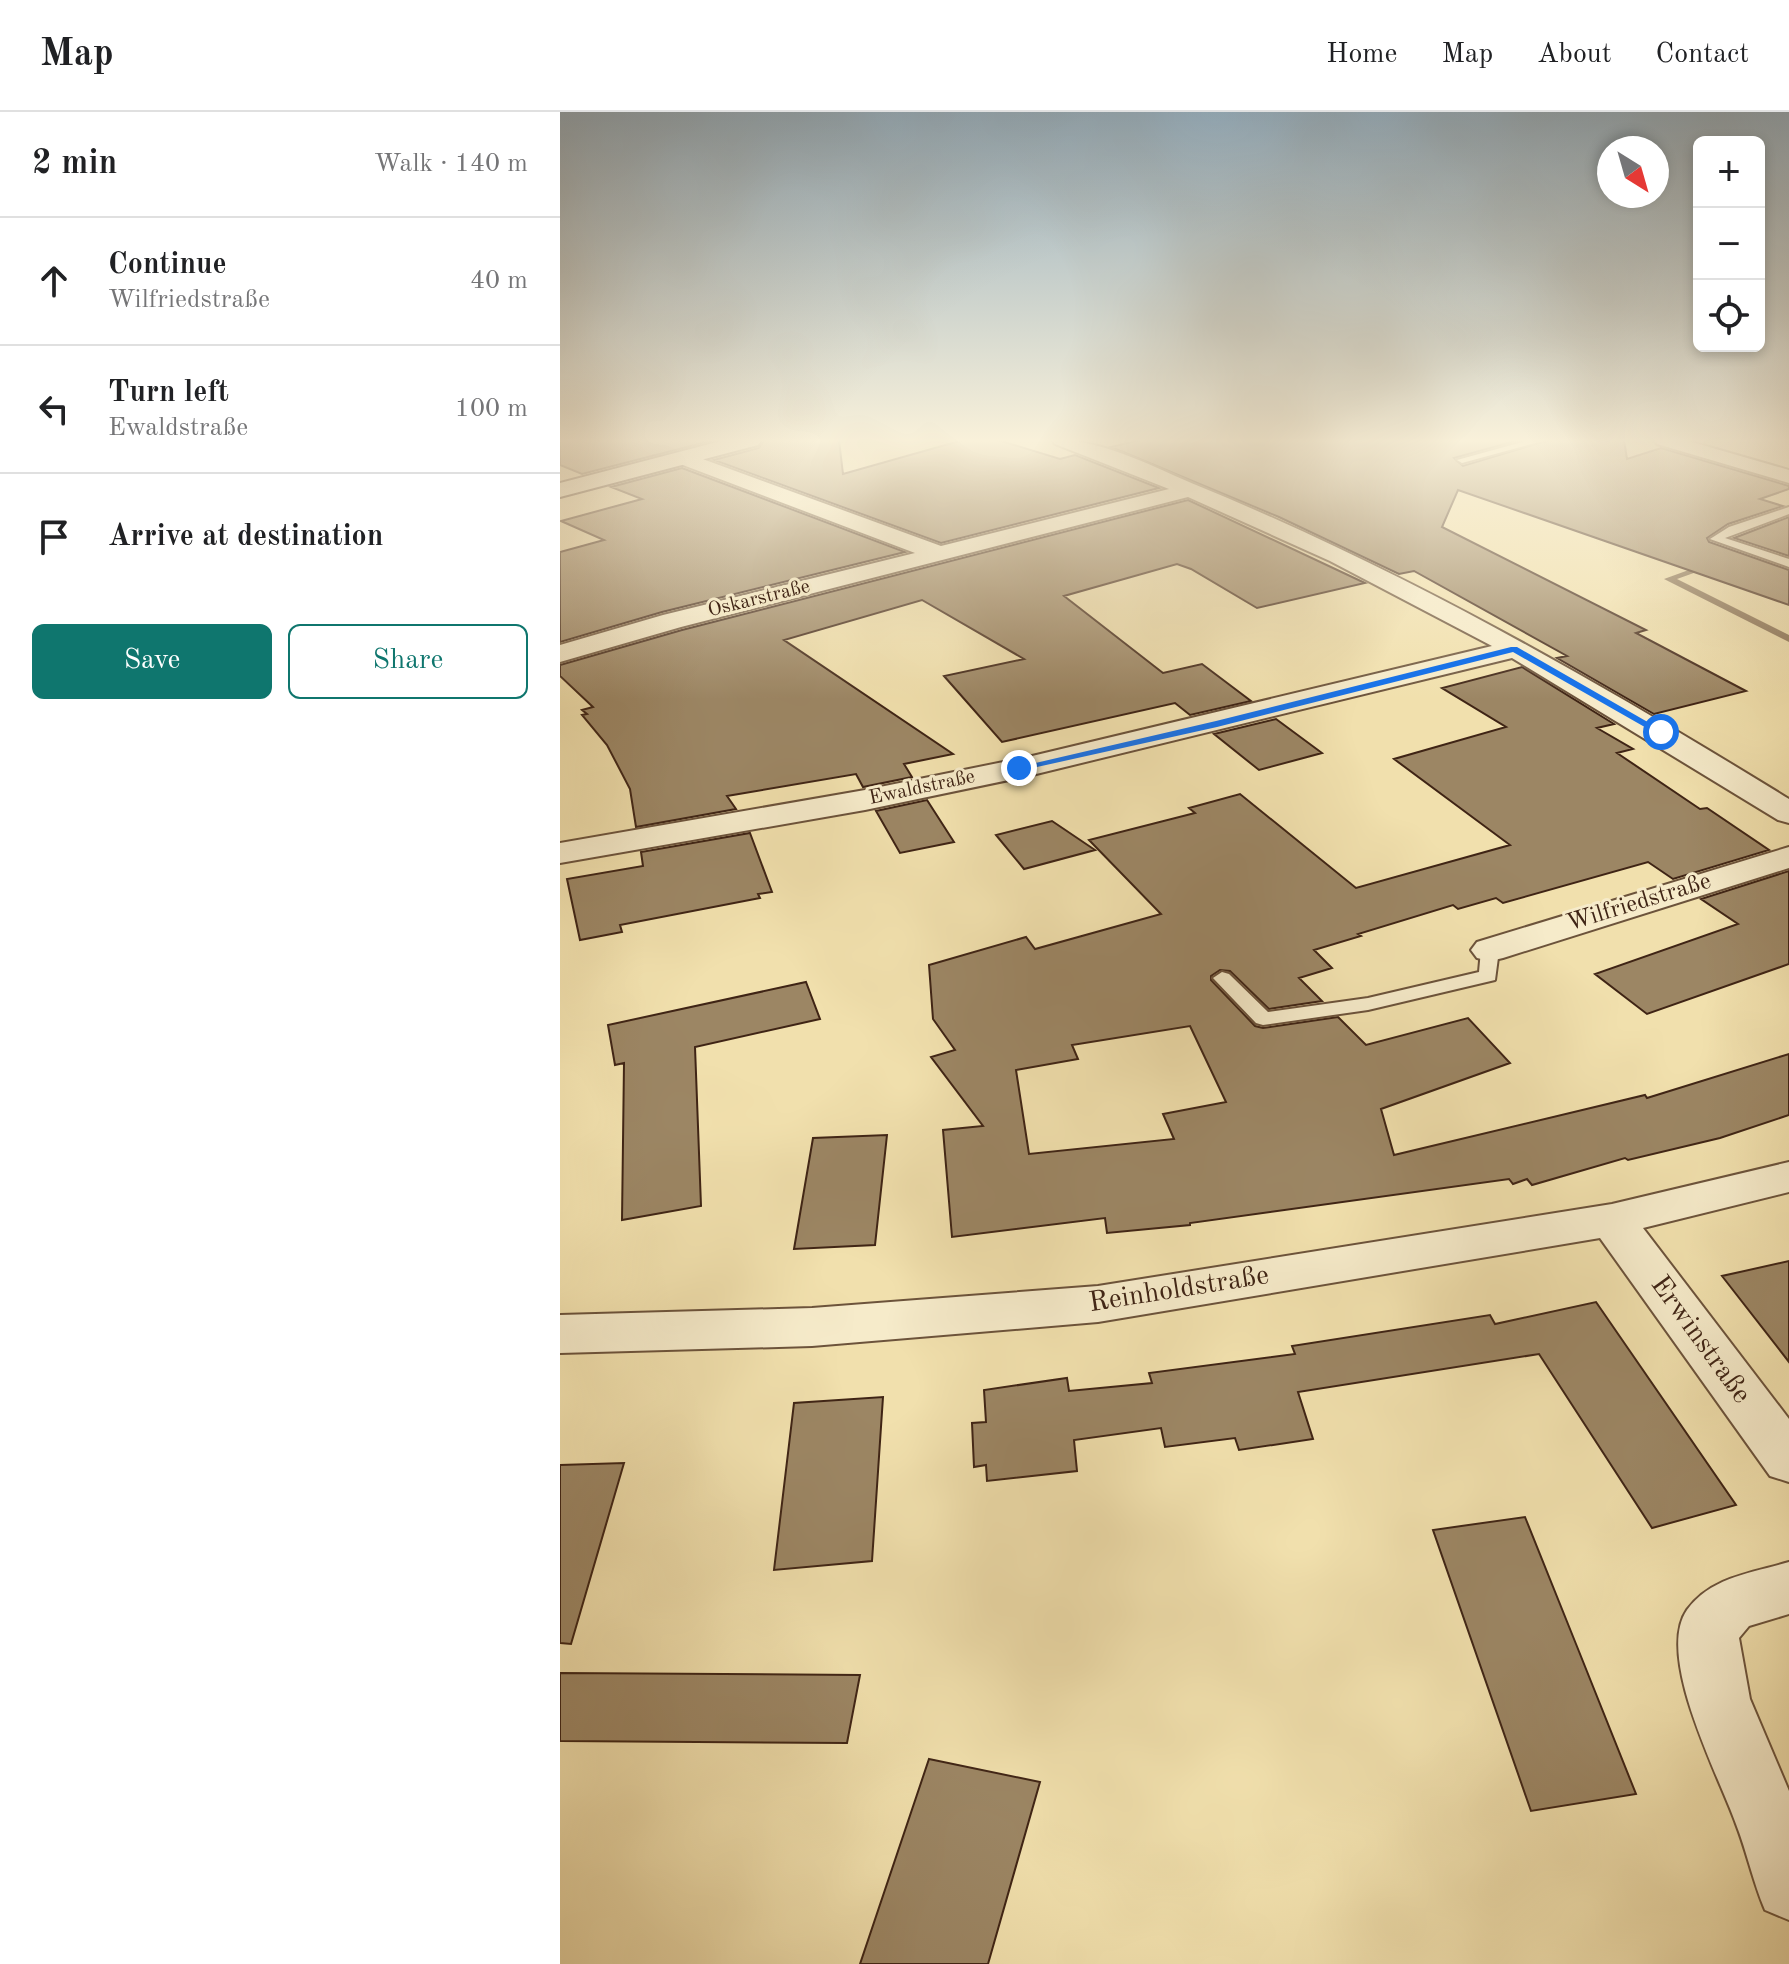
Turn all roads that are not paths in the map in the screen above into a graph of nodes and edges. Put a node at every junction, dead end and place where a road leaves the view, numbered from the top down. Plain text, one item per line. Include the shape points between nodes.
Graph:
1 (866, 526) edge
2 (1048, 526) edge
3 (1271, 526) edge
4 (1741, 526) edge
5 (940, 554) junction
6 (1789, 563) edge
7 (1514, 649) junction
8 (560, 654) edge
9 (1789, 813) edge
10 (560, 853) edge
11 (1789, 857) edge
12 (1490, 950) joint
13 (1222, 978) dead end
14 (1789, 1177) edge
15 (1612, 1220) junction
16 (560, 1334) edge
17 (1789, 1460) edge
18 (1789, 1588) edge
19 (1789, 1886) edge

1 - 5 street
2 - 5 street, Oskarstraße
3 - 7 street via 1375,574
4 - 6 lane via 1716,539
5 - 8 street, Oskarstraße
7 - 9 street via 1661,732
7 - 10 street, Ewaldstraße via 1010,770
11 - 12 street, Wilfriedstraße
12 - 13 lane via 1488,976 1368,1004 1263,1019
14 - 15 street, Reinholdstraße
15 - 16 street, Reinholdstraße via 1098,1304 812,1327
15 - 17 street, Erwinstraße
18 - 19 street via 1730,1605 1708,1630 1708,1664 1735,1750 1782,1853

